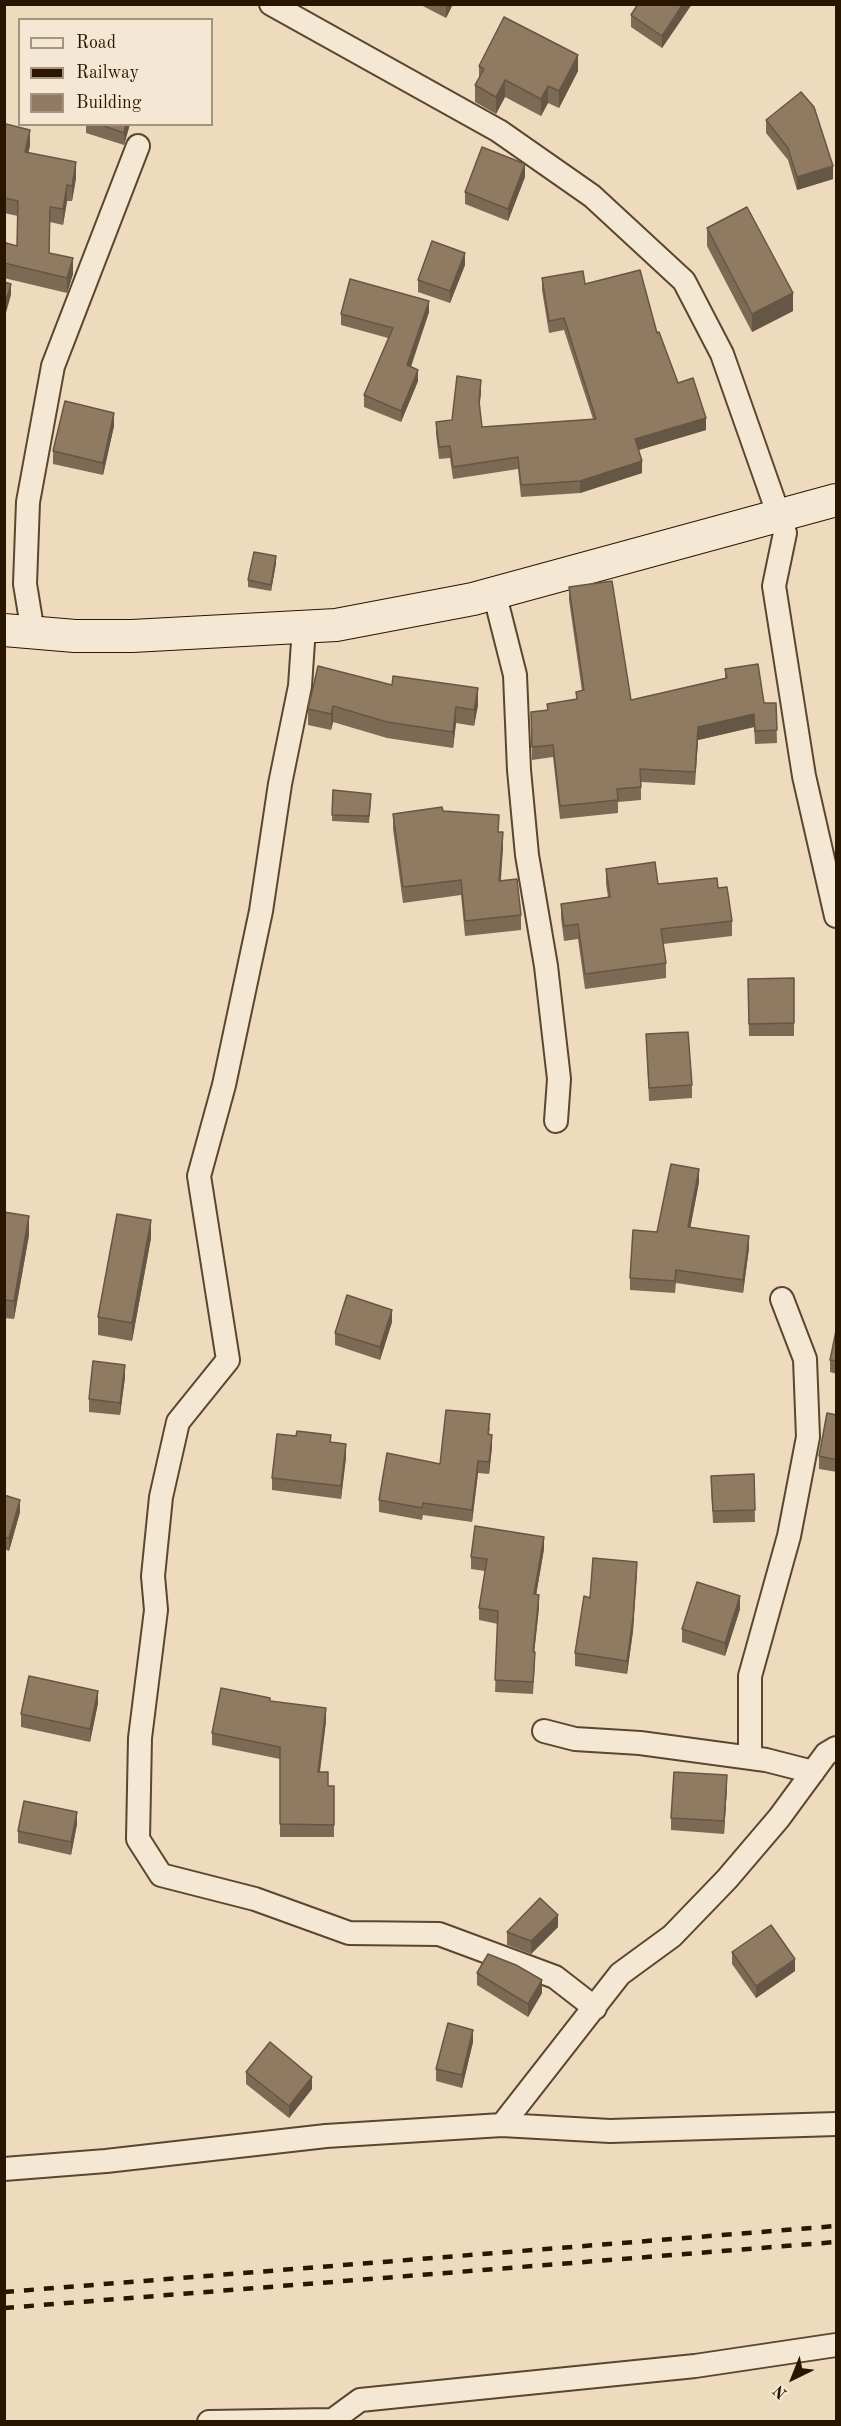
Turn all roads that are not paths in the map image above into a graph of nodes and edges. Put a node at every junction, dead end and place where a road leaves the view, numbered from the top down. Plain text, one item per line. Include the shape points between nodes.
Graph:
1 (271, 4) edge
2 (138, 146) dead end
3 (837, 500) edge
4 (778, 516) junction
5 (494, 592) junction
6 (304, 627) junction
7 (19, 632) edge
8 (837, 916) edge
9 (555, 1121) dead end
10 (782, 1299) dead end
11 (544, 1731) dead end
12 (837, 1748) edge
13 (750, 1758) junction
14 (813, 1772) junction
15 (595, 2008) junction
16 (837, 2124) edge
17 (502, 2125) junction
18 (4, 2169) edge
19 (837, 2345) edge
20 (209, 2421) edge
21 (330, 2421) edge

1 - 4 street via 499,131 592,196 684,281 722,354
2 - 7 street via 53,366 28,502
3 - 4 street
4 - 5 street
4 - 8 street via 785,533 774,586 804,776
5 - 6 street via 395,615
5 - 9 street via 515,675 527,855 546,966 559,1079
6 - 7 street via 132,636
6 - 15 street via 300,686 261,911 224,1085 199,1176 228,1360 178,1422 161,1497 153,1576 156,1610 140,1738 138,1839 161,1875 255,1899 349,1933 439,1934 555,1977
10 - 13 street via 805,1359 808,1437 789,1536 750,1676
11 - 13 street via 575,1739 640,1743
12 - 14 street via 826,1754
13 - 14 street
14 - 15 street via 727,1879 672,1936 620,1974
15 - 17 street
16 - 17 street via 610,2131
17 - 18 street via 326,2136
19 - 21 street via 695,2366 360,2400
20 - 21 street

